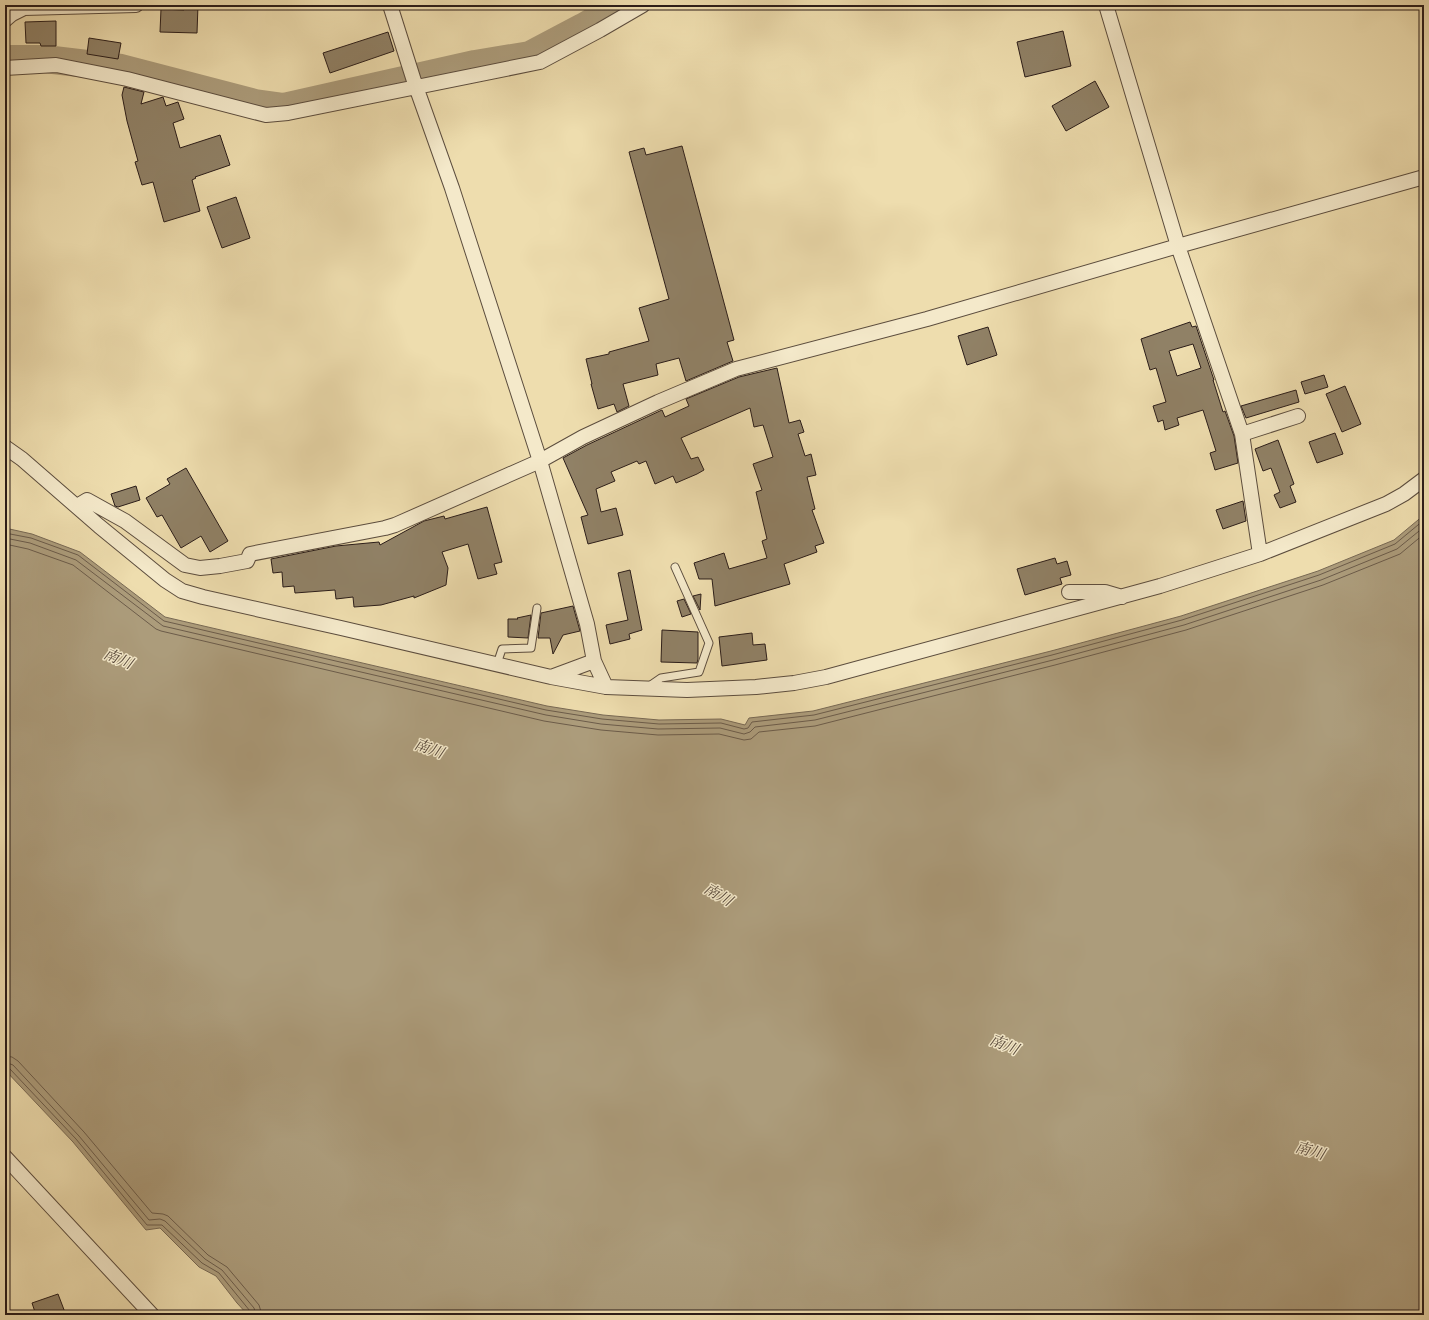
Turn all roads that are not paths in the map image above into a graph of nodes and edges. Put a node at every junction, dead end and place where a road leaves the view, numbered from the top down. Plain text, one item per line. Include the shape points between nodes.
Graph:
1 (136, 5) edge
2 (390, 5) edge
3 (643, 5) edge
4 (1106, 5) edge
5 (5, 20) edge
6 (5, 68) edge
7 (414, 80) junction
8 (1424, 177) edge
9 (1178, 246) junction
10 (1298, 416) dead end
11 (1242, 434) junction
12 (5, 447) edge
13 (540, 461) junction
14 (1424, 479) edge
15 (77, 506) junction
16 (1260, 554) junction
17 (675, 567) dead end
18 (1069, 592) dead end
19 (1122, 597) junction
20 (537, 608) dead end
21 (594, 661) junction
22 (497, 664) junction
23 (551, 677) junction
24 (606, 686) junction
25 (645, 689) junction
26 (5, 1157) edge
27 (152, 1315) edge

1 - 5 street via 24,8
2 - 7 street
3 - 7 street via 540,62
4 - 9 street
6 - 7 street via 56,65 127,79 266,115 331,105
7 - 13 street via 452,188
8 - 9 street
9 - 11 street
9 - 13 street via 926,320 736,369 658,402
10 - 11 street
11 - 16 street
12 - 15 street
13 - 15 street via 385,528 250,554 246,561 200,568 185,565 124,520 87,500
13 - 21 street via 587,624
14 - 16 street via 1386,504
15 - 22 street via 165,580 182,591
16 - 19 street
17 - 25 lane via 709,643 699,672 661,678
18 - 19 street via 1105,592
19 - 25 street via 826,677 756,687
20 - 22 lane via 531,648 502,649
21 - 23 street
21 - 24 street
22 - 23 street
23 - 24 street
24 - 25 street
26 - 27 street

